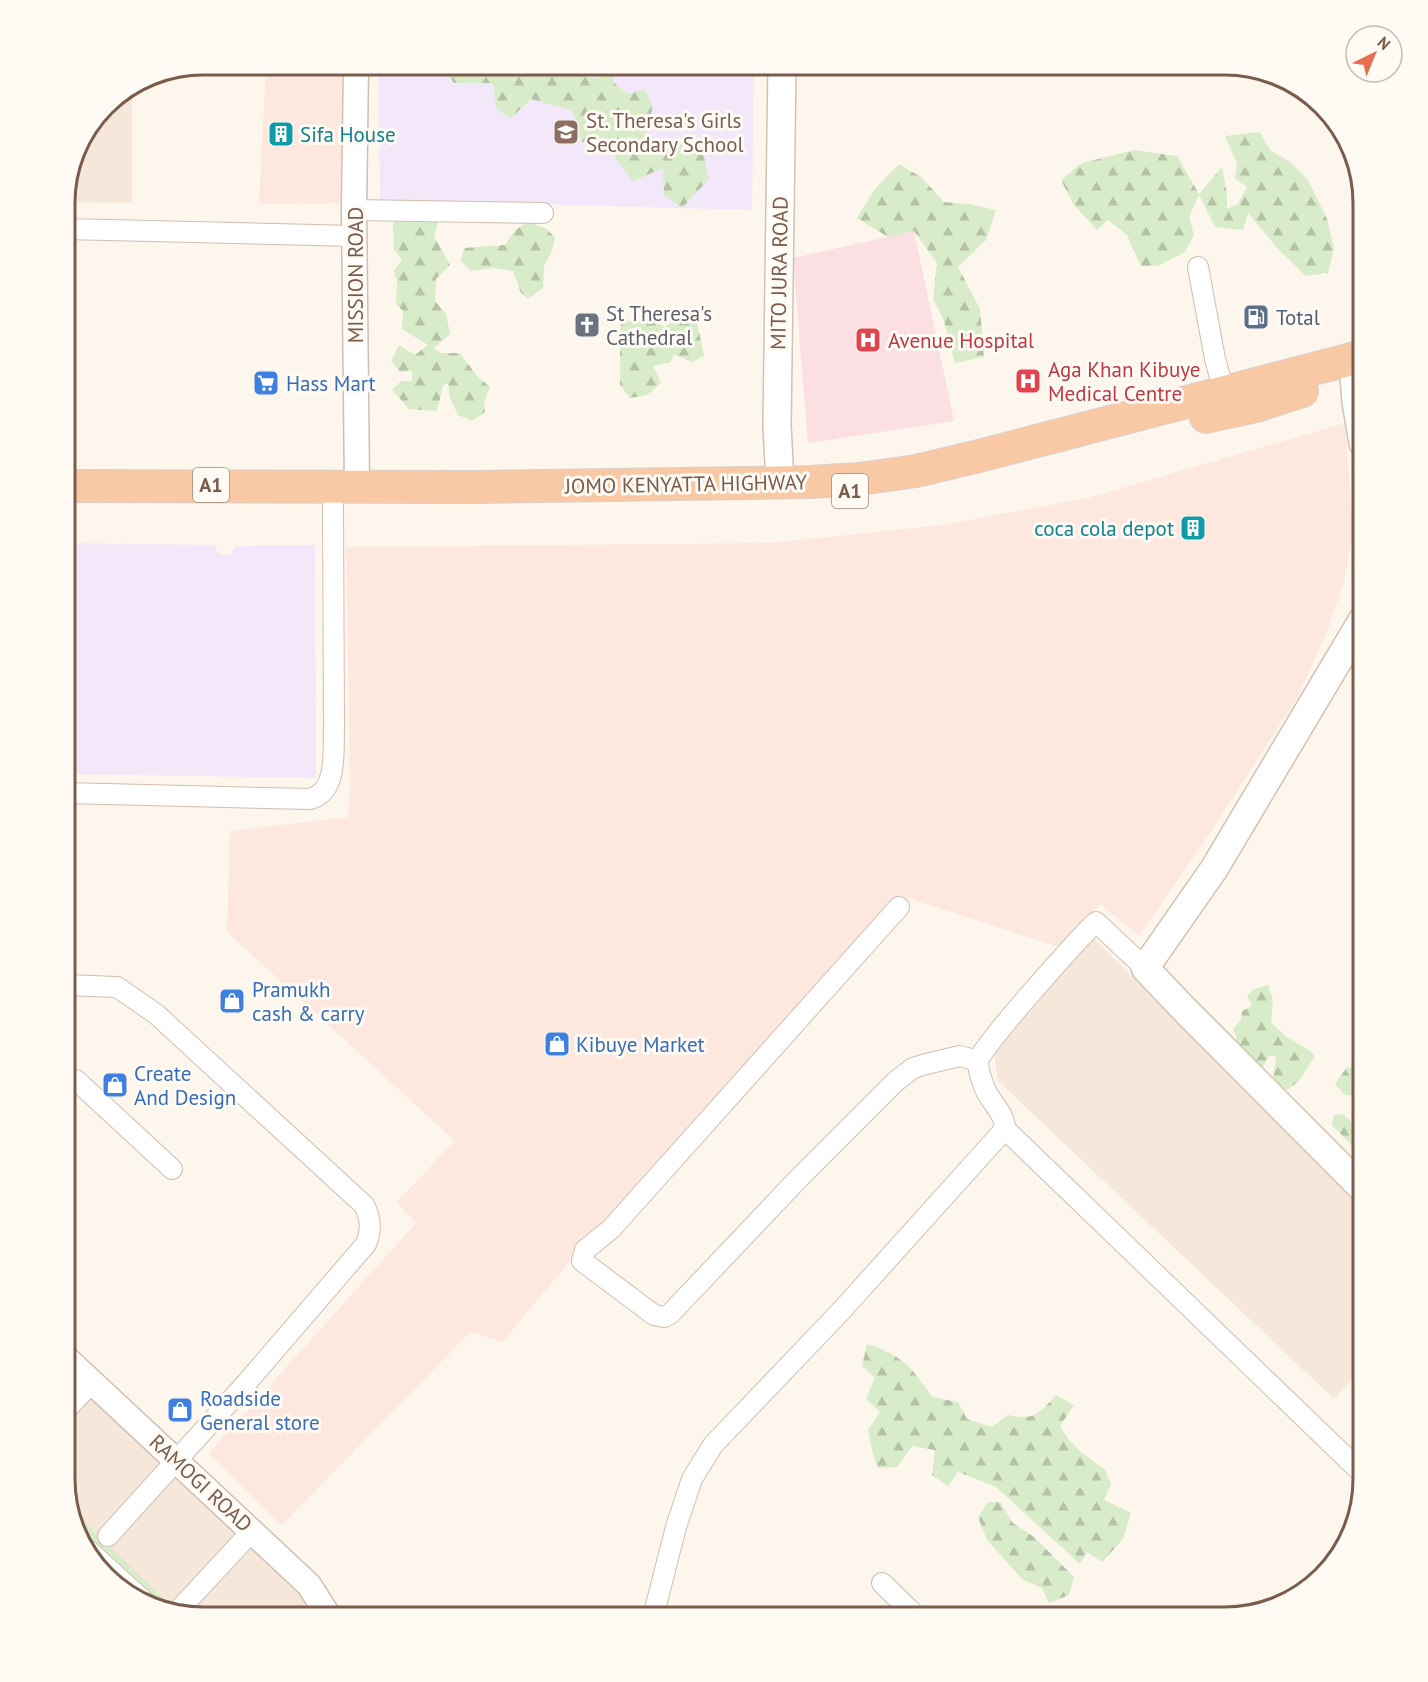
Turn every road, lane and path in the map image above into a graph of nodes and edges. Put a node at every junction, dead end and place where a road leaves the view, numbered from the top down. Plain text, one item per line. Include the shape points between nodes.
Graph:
1 (356, 75) edge
2 (782, 75) edge
3 (354, 210) junction
4 (543, 213) dead end
5 (75, 229) edge
6 (355, 236) junction
7 (1198, 267) dead end
8 (1353, 369) edge
9 (1353, 371) edge
10 (1224, 391) junction
11 (780, 482) junction
12 (75, 486) edge
13 (348, 497) junction
14 (75, 505) edge
15 (1353, 637) edge
16 (75, 793) edge
17 (899, 907) dead end
18 (1145, 968) junction
19 (75, 985) edge
20 (978, 1061) junction
21 (75, 1080) edge
22 (1005, 1129) junction
23 (171, 1169) dead end
24 (1353, 1178) edge
25 (75, 1367) edge
26 (92, 1382) junction
27 (75, 1400) edge
28 (176, 1460) junction
29 (1353, 1463) edge
30 (252, 1531) junction
31 (108, 1536) dead end
32 (882, 1583) dead end
33 (183, 1606) edge
34 (323, 1607) edge
35 (656, 1607) edge
36 (907, 1607) edge

1 - 3 street, MISSION ROAD
2 - 11 main road, MITO JURA ROAD via 777,426
3 - 4 street
3 - 6 street, MISSION ROAD
5 - 6 street
6 - 13 street, MISSION ROAD
7 - 10 street
8 - 10 highway, JOMO KENYATTA HIGHWAY / A1
9 - 13 highway, JOMO KENYATTA HIGHWAY / A1 via 1256,406 922,483 750,501 423,504
10 - 11 highway, JOMO KENYATTA HIGHWAY / A1 via 916,471 859,479
11 - 13 highway, JOMO KENYATTA HIGHWAY / A1 via 487,487
12 - 13 highway, JOMO KENYATTA HIGHWAY / A1
13 - 14 highway, JOMO KENYATTA HIGHWAY / A1
13 - 16 street via 332,765 327,789 310,799
15 - 18 main road via 1214,869
17 - 20 street via 610,1228 585,1250 582,1261 651,1312 664,1317 670,1314 895,1082 913,1068 926,1064 960,1056
18 - 20 street via 1096,922 1006,1023
18 - 24 main road
19 - 28 street via 117,987 156,1014 364,1204 370,1218 366,1244
20 - 22 street via 985,1088 1002,1115
21 - 23 street
22 - 29 street
22 - 35 street via 842,1310 713,1445 692,1479
25 - 26 street, RAMOGI ROAD
26 - 27 street
26 - 28 street, RAMOGI ROAD
28 - 30 street, RAMOGI ROAD
28 - 31 street
30 - 33 street
30 - 34 street, RAMOGI ROAD via 309,1585
32 - 36 street

